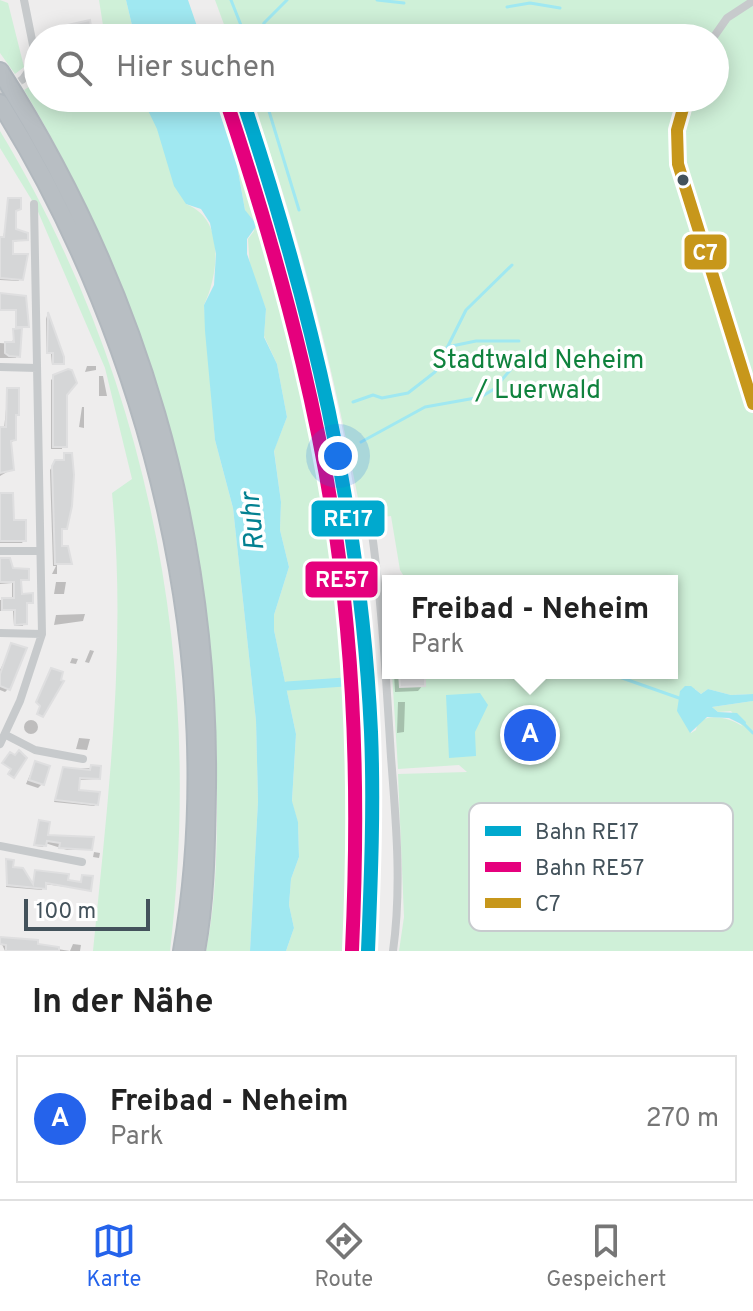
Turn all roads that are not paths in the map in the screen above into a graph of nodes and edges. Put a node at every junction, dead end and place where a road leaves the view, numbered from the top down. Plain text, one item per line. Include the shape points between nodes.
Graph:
1 (24, 0) edge
2 (753, 1) edge
3 (29, 24) edge
4 (723, 24) edge
5 (0, 71) edge
6 (0, 103) edge
7 (24, 108) edge
8 (27, 112) edge
9 (682, 112) edge
10 (34, 204) dead end
11 (0, 367) edge
12 (37, 368) junction
13 (753, 404) edge
14 (370, 520) dead end
15 (0, 551) edge
16 (40, 551) junction
17 (382, 620) edge
18 (0, 633) edge
19 (42, 634) junction
20 (386, 679) edge
21 (6, 735) junction
22 (0, 744) edge
23 (83, 759) dead end
24 (0, 846) edge
25 (82, 862) dead end
26 (182, 951) edge
27 (196, 951) edge
28 (393, 951) edge

1 - 3 street
2 - 4 street
5 - 7 highway
6 - 26 highway via 46,181 100,297 144,420 168,513 184,608 194,725 193,821
8 - 27 highway via 97,247 141,360 175,475 198,605 208,722 202,924
9 - 13 street via 678,164
10 - 12 street
11 - 12 street
12 - 16 street
14 - 17 street
15 - 16 street
16 - 19 street
18 - 19 street
19 - 21 street
20 - 28 street via 398,904
21 - 22 street
21 - 23 street via 35,750
24 - 25 street

